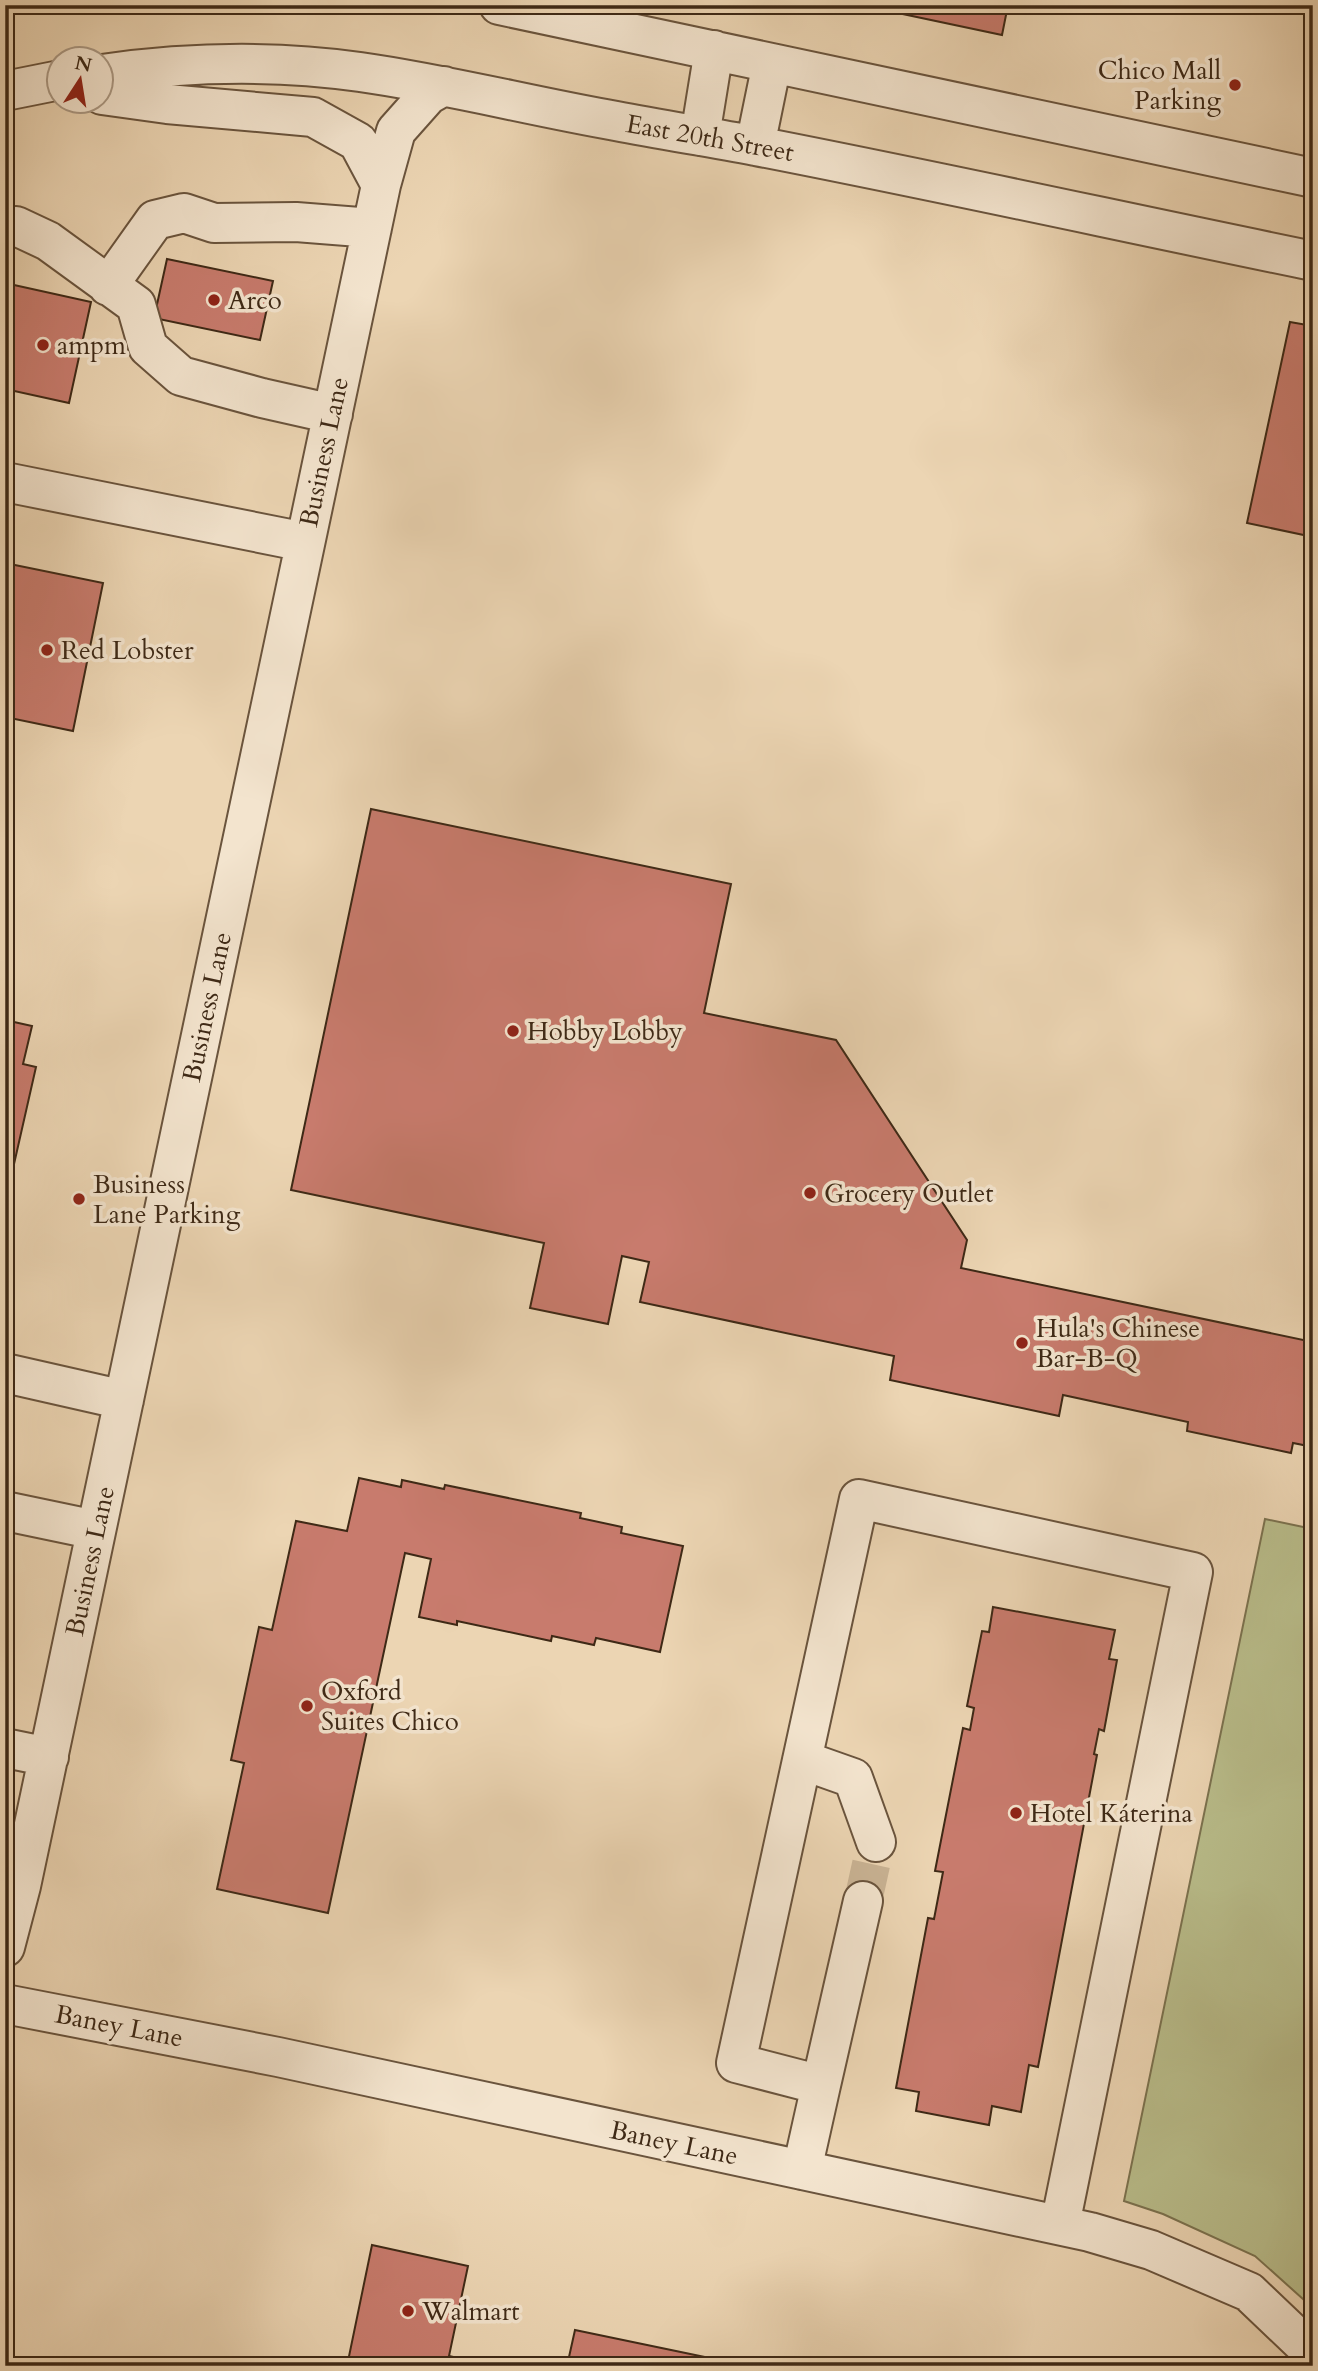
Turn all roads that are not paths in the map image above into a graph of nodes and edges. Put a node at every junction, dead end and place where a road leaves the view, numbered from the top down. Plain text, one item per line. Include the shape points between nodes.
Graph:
1 (499, 5) edge
2 (714, 50) junction
3 (772, 63) junction
4 (116, 72) edge
5 (46, 83) edge
6 (443, 86) junction
7 (46, 91) edge
8 (5, 92) edge
9 (116, 97) edge
10 (700, 136) junction
11 (755, 146) junction
12 (1313, 178) edge
13 (381, 186) junction
14 (372, 228) junction
15 (5, 230) edge
16 (1313, 261) edge
17 (108, 286) junction
18 (333, 414) junction
19 (5, 482) edge
20 (305, 542) junction
21 (5, 1373) edge
22 (124, 1400) junction
23 (5, 1511) edge
24 (96, 1530) junction
25 (5, 1748) edge
26 (48, 1757) junction
27 (802, 1760) junction
28 (876, 1842) tunnel mouth
29 (17, 1844) edge
30 (863, 1901) tunnel mouth
31 (5, 1947) edge
32 (5, 2004) edge
33 (821, 2085) junction
34 (802, 2170) junction
35 (1060, 2225) junction
36 (1313, 2353) edge

1 - 2 street
2 - 3 street
2 - 10 street
3 - 11 street
3 - 12 street
4 - 6 street, East 20th Street via 176,66 270,65 358,72
5 - 8 street
6 - 10 street, East 20th Street
6 - 13 street, Business Lane via 428,95 396,131
7 - 8 street
9 - 13 street via 313,117 358,142
10 - 11 street, East 20th Street
11 - 16 street, East 20th Street
13 - 14 street, Business Lane
14 - 17 street via 296,222 214,223 184,213 155,220
14 - 18 street, Business Lane
15 - 17 street via 16,226 48,242
17 - 18 street via 136,305 148,347 181,376
18 - 20 street, Business Lane
19 - 20 street
20 - 22 street, Business Lane
21 - 22 street
22 - 24 street, Business Lane
23 - 24 street
24 - 26 street, Business Lane
25 - 26 street
26 - 29 street, Business Lane
27 - 28 street via 853,1778
27 - 33 street via 736,2063
27 - 35 street via 859,1499 1193,1572
29 - 31 street, Business Lane
30 - 33 street
32 - 34 street, Baney Lane via 278,2057
33 - 34 street
34 - 35 street, Baney Lane
35 - 36 street, Baney Lane via 1151,2250 1249,2292

